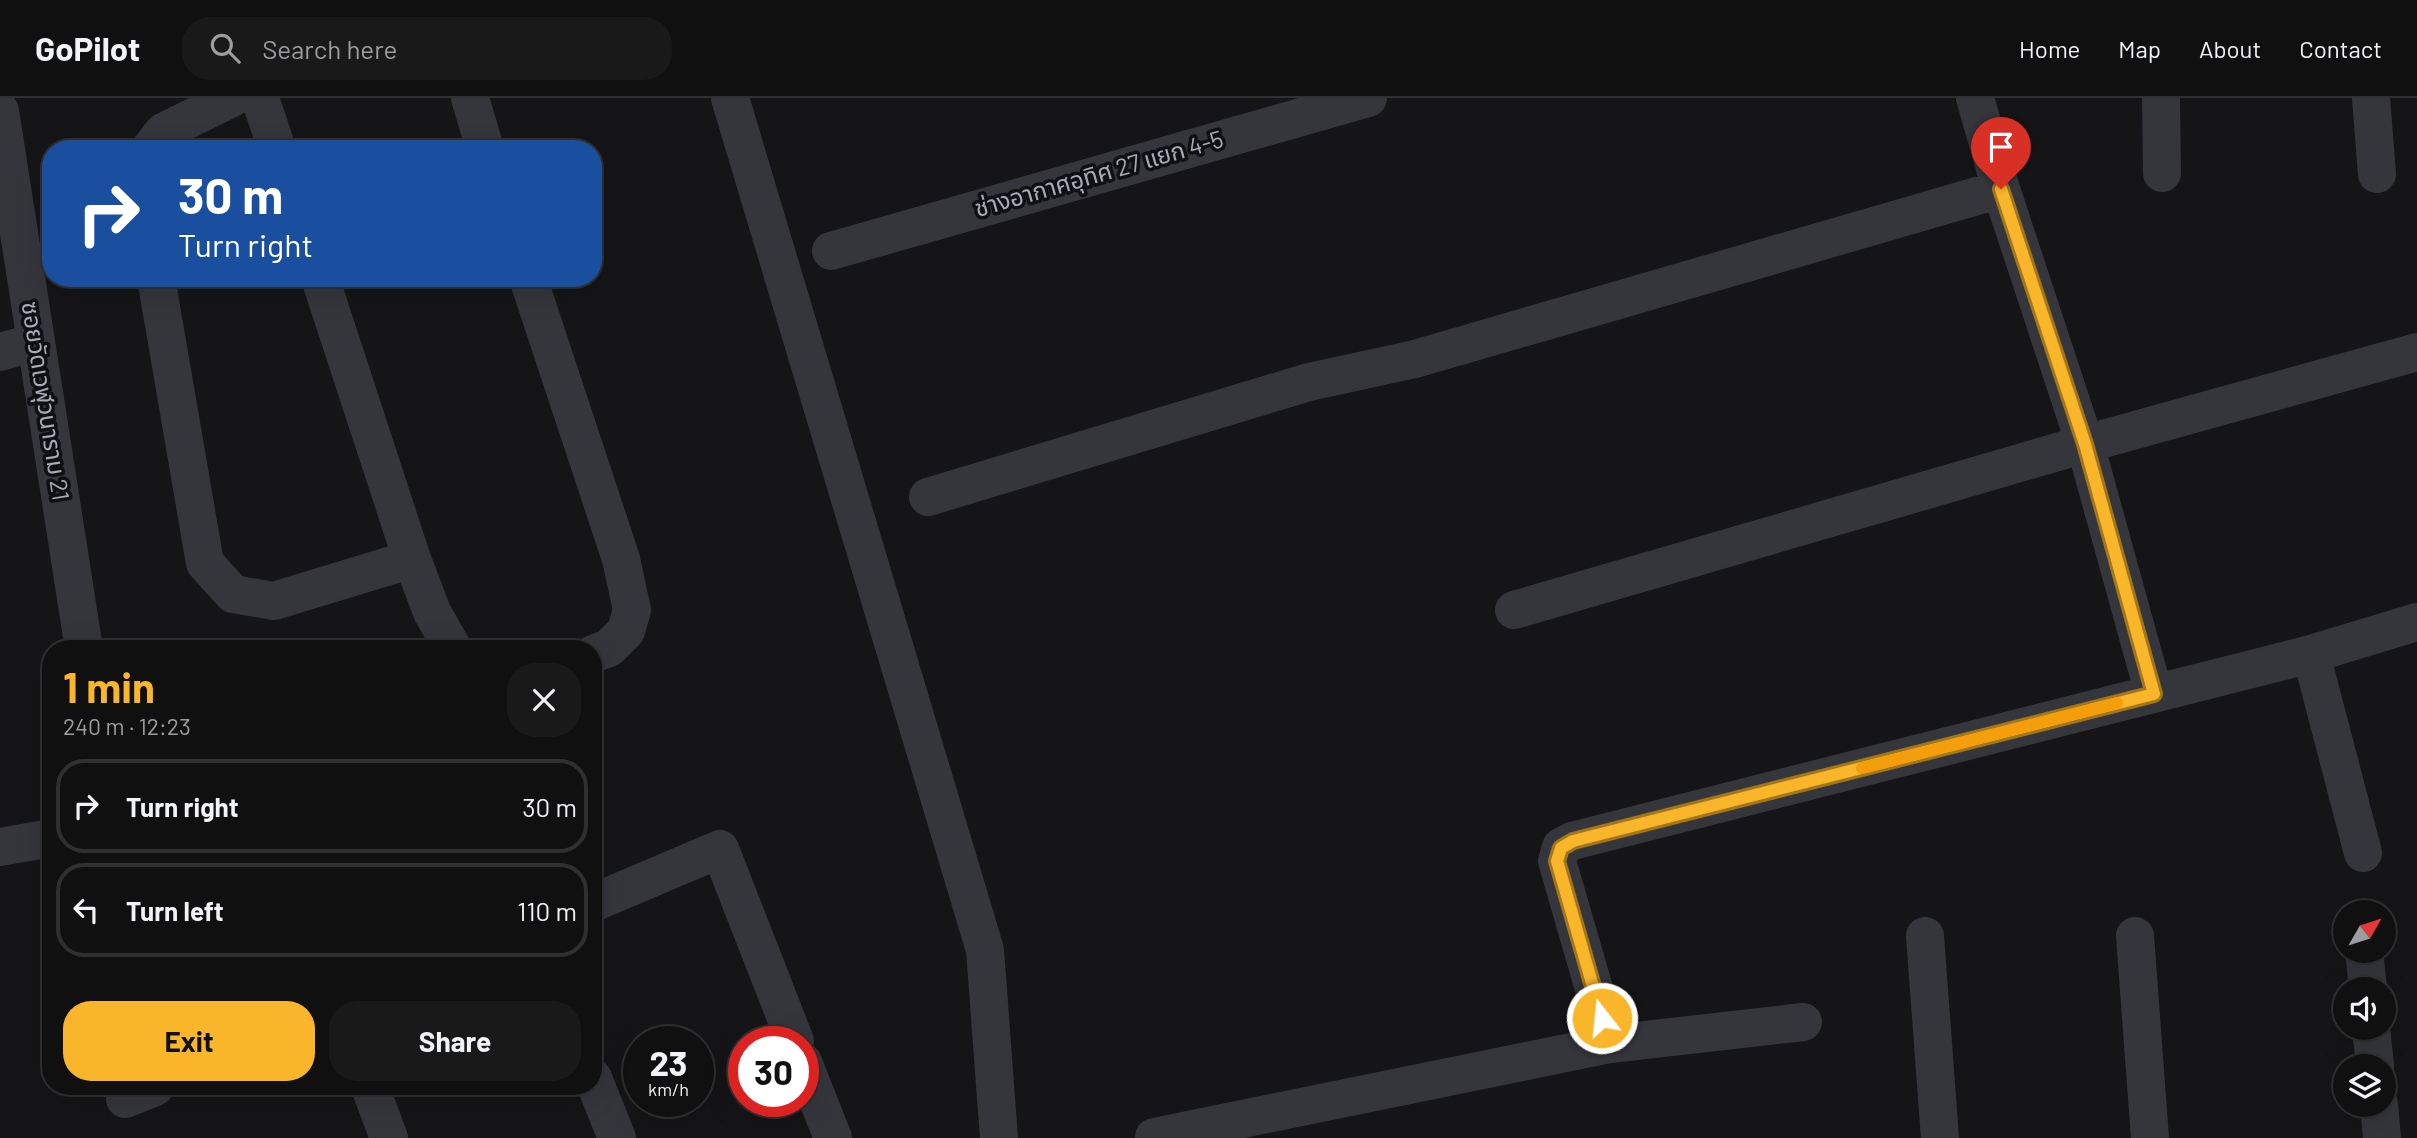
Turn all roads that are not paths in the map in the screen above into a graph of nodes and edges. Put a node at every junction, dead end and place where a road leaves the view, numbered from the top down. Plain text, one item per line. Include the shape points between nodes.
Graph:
1 (232, 98) edge
2 (260, 98) edge
3 (470, 98) edge
4 (730, 98) edge
5 (1368, 98) edge
6 (1975, 98) edge
7 (2161, 98) edge
8 (2371, 98) edge
9 (1308, 106) edge
10 (0, 111) edge
11 (156, 140) edge
12 (274, 140) edge
13 (482, 140) edge
14 (2162, 173) dead end
15 (2377, 174) dead end
16 (2001, 189) junction
17 (831, 251) dead end
18 (158, 287) edge
19 (323, 287) edge
20 (531, 287) edge
21 (18, 347) edge
22 (2417, 352) edge
23 (2085, 444) junction
24 (928, 498) dead end
25 (412, 559) junction
26 (1514, 610) dead end
27 (2417, 622) edge
28 (81, 640) edge
29 (448, 640) edge
30 (602, 650) edge
31 (2311, 654) junction
32 (2154, 694) junction
33 (42, 840) edge
34 (0, 847) edge
35 (2363, 853) dead end
36 (602, 899) edge
37 (1925, 936) dead end
38 (2135, 936) dead end
39 (1803, 1022) dead end
40 (789, 1026) edge
41 (1610, 1044) junction
42 (373, 1095) edge
43 (600, 1095) edge
44 (819, 1103) edge
45 (2380, 1117) edge
46 (1154, 1137) edge
47 (389, 1138) edge
48 (617, 1138) edge
49 (833, 1138) edge
50 (999, 1138) edge
51 (1940, 1138) edge
52 (2150, 1138) edge
53 (2382, 1138) edge

1 - 11 street via 163,132
2 - 12 street
3 - 13 street
4 - 50 street via 985,950
5 - 9 street, ช่างอากาศอุทิศ 27 แยก 4-5
6 - 16 street
7 - 14 street
8 - 15 street
9 - 17 street, ช่างอากาศอุทิศ 27 แยก 4-5
10 - 21 street, ซอยวัดเวฬุวนาราม 21
16 - 23 street
16 - 24 street via 1415,359 1309,382
18 - 25 street via 205,563 233,594 274,601
19 - 25 street
20 - 30 street via 621,559 632,610 626,631
21 - 28 street, ซอยวัดเวฬุวนาราม 21
22 - 23 street
23 - 26 street
23 - 32 street
25 - 29 street
27 - 31 street
31 - 32 street
31 - 35 street
32 - 41 street via 1573,841 1561,848 1557,861
33 - 34 street
36 - 40 street via 720,849
37 - 51 street
38 - 52 street
39 - 41 street
41 - 46 street
42 - 47 street
43 - 48 street
44 - 49 street
45 - 53 street

